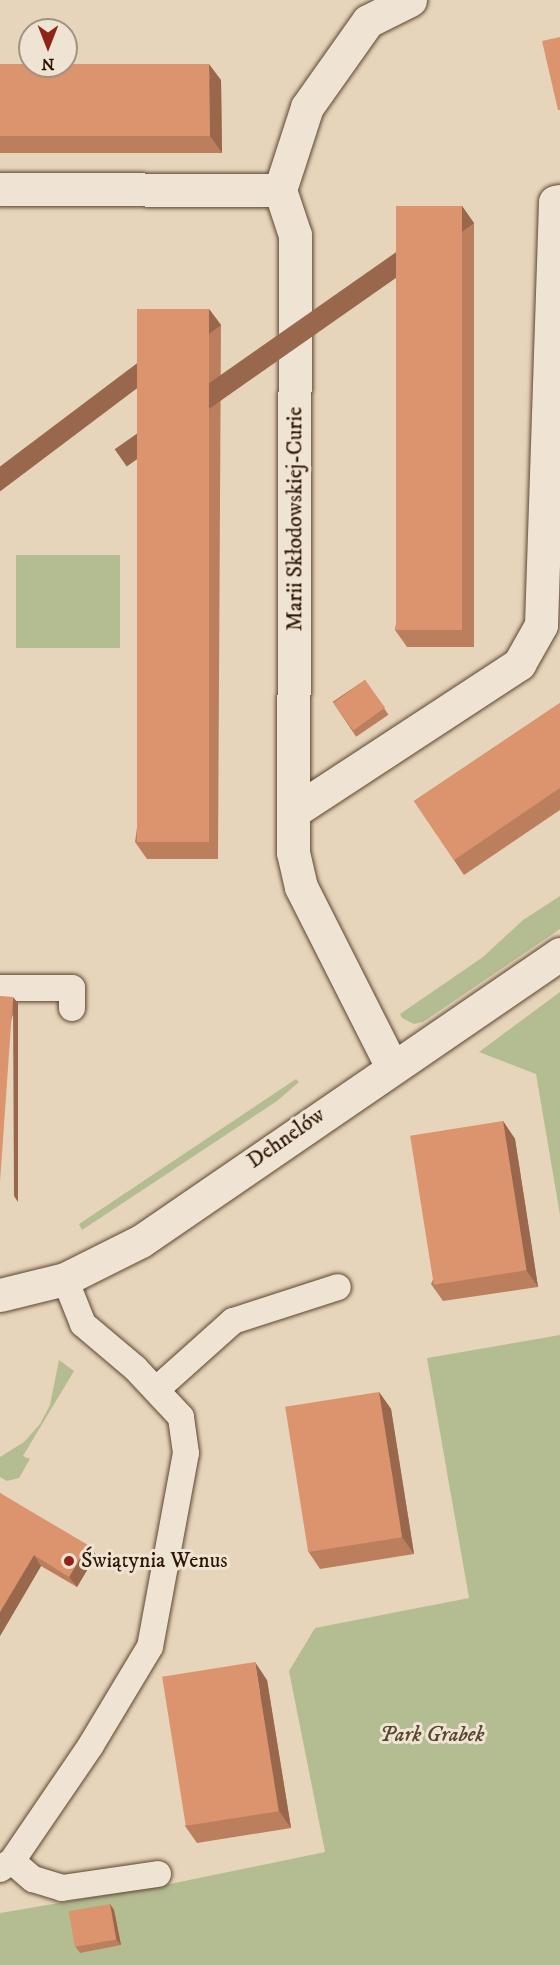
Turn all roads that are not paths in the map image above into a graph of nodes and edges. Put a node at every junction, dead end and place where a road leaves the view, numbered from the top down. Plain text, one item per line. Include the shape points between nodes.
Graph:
1 (410, 0) edge
2 (0, 189) edge
3 (280, 190) junction
4 (560, 201) edge
5 (296, 810) junction
6 (560, 954) edge
7 (0, 988) edge
8 (72, 1008) dead end
9 (392, 1067) junction
10 (65, 1279) junction
11 (338, 1287) dead end
12 (0, 1295) edge
13 (157, 1389) junction
14 (6, 1865) edge
15 (158, 1874) dead end

1 - 3 street via 368,21 307,107
2 - 3 street
3 - 5 street, Marii Skłodowskiej-Curie via 295,235
4 - 5 street via 555,202 542,625 519,664
5 - 9 street, Marii Skłodowskiej-Curie via 293,852 301,887
6 - 9 street, Dehnelów
7 - 8 lane via 72,988
9 - 10 street, Dehnelów via 141,1241
10 - 12 street, Dehnelów
10 - 13 lane via 83,1324
11 - 13 lane via 233,1321
13 - 14 lane via 181,1417 186,1453 150,1647 91,1745
14 - 15 lane via 62,1888

